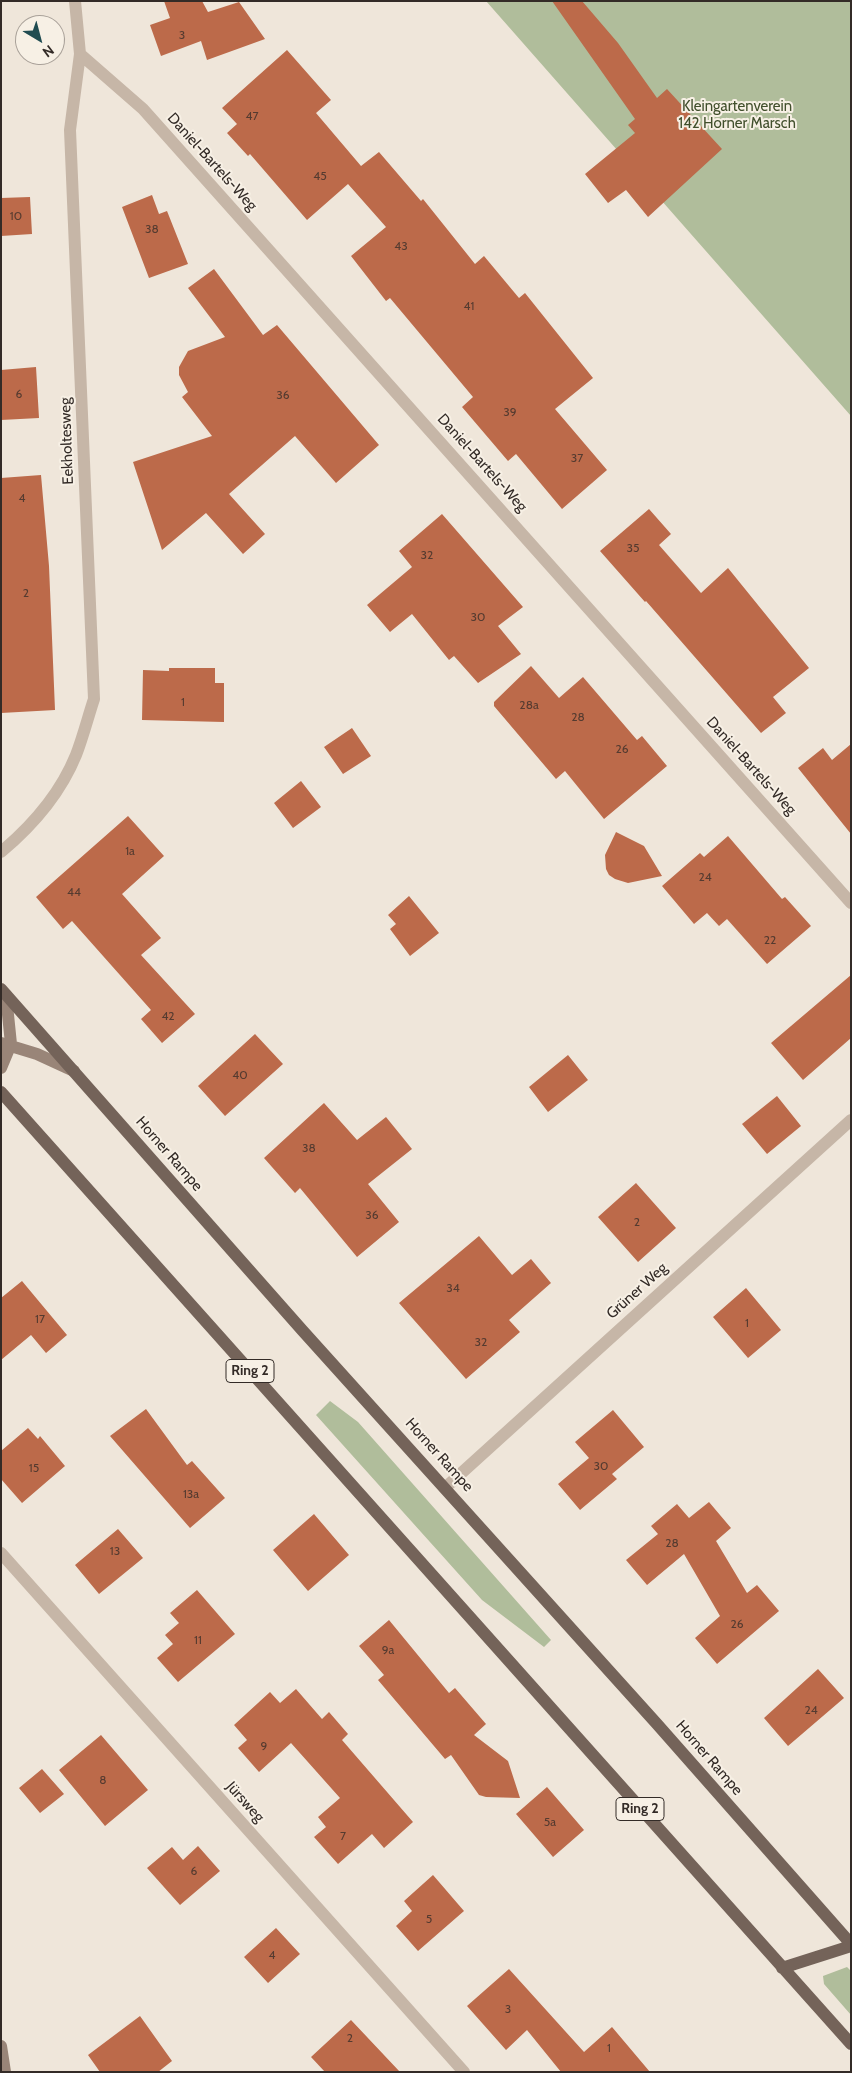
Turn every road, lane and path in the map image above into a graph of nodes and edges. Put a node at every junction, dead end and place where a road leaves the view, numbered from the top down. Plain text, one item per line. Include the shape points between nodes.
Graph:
1 (76, 1) edge
2 (80, 54) junction
3 (1, 852) edge
4 (851, 903) edge
5 (4, 992) edge
6 (6, 1044) edge
7 (1, 1068) edge
8 (74, 1071) junction
9 (1, 1092) edge
10 (851, 1120) edge
11 (446, 1486) junction
12 (1, 1553) edge
13 (851, 1945) edge
14 (782, 1968) junction
15 (851, 2044) edge
16 (1, 2046) edge
17 (5, 2072) edge
18 (464, 2072) edge

1 - 2 street, Eekholtesweg
2 - 3 street, Eekholtesweg via 70,130 94,699 76,755 51,799 16,840
2 - 4 street, Daniel-Bartels-Weg via 142,109
5 - 6 street
5 - 8 main road, Horner Rampe
6 - 7 street
6 - 8 street
8 - 11 main road, Horner Rampe via 296,1323
9 - 14 main road, Ring 2
10 - 11 street, Grüner Weg
11 - 13 main road, Horner Rampe
12 - 18 street, Jürsweg
13 - 14 main road
14 - 15 main road, Ring 2
16 - 17 street

